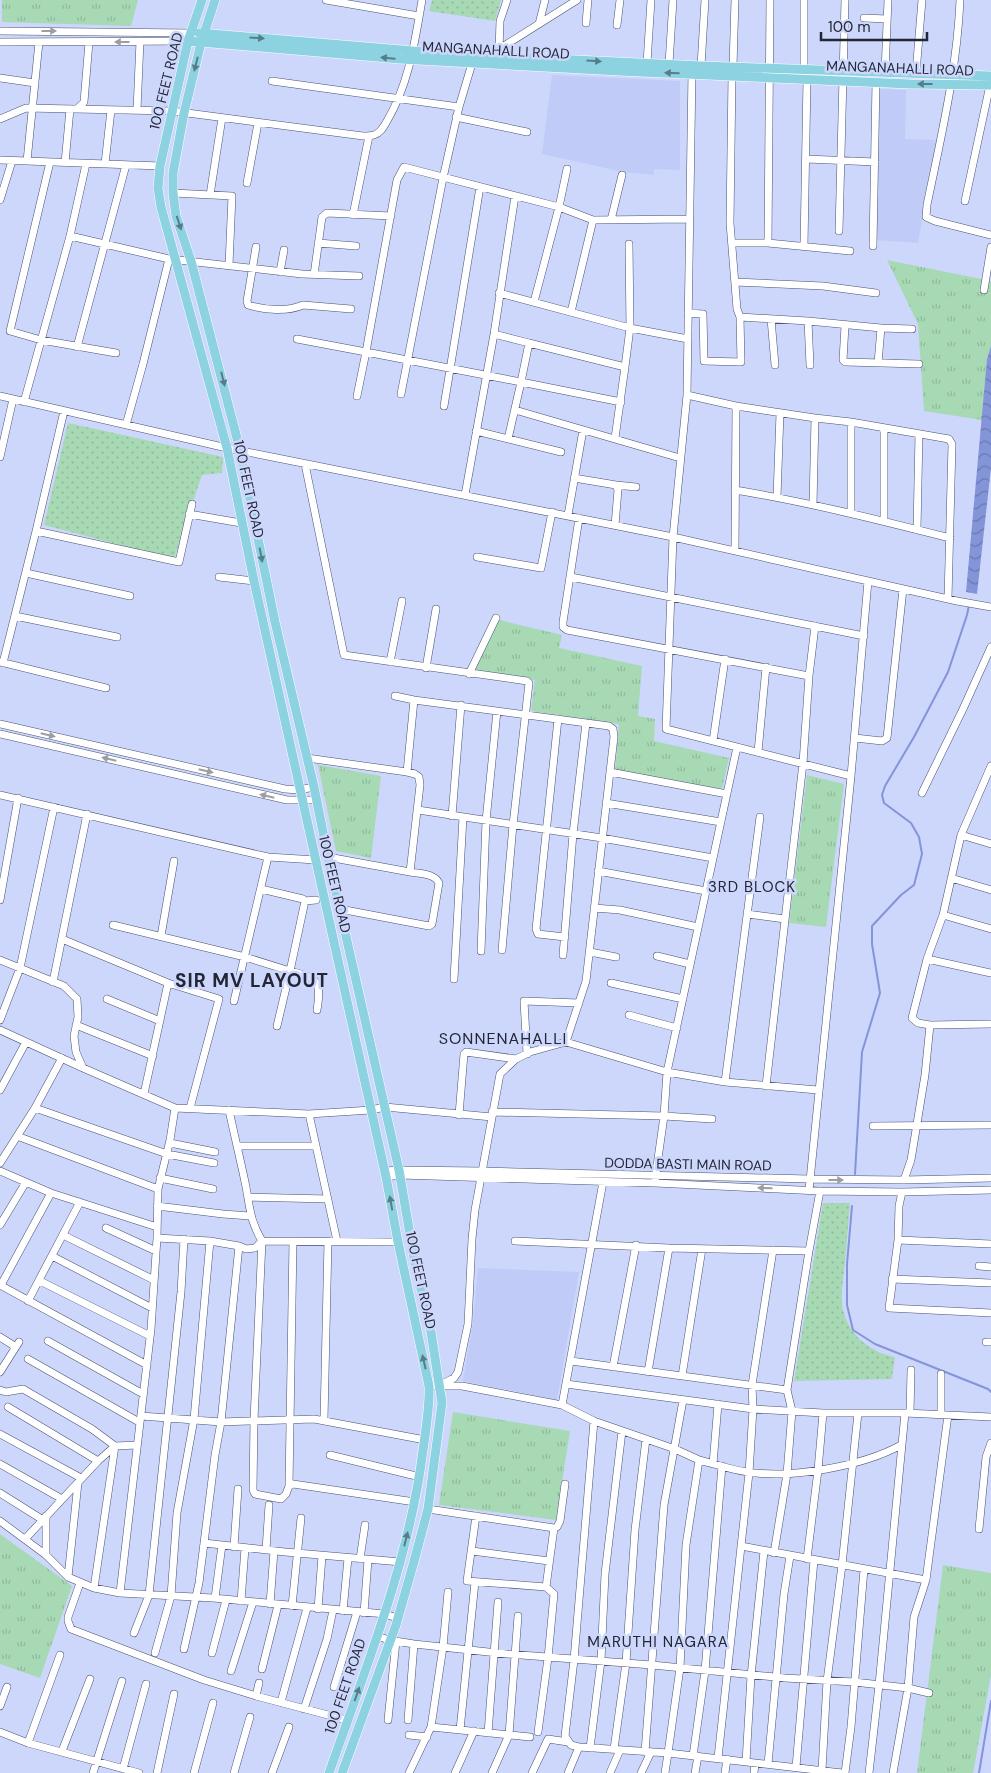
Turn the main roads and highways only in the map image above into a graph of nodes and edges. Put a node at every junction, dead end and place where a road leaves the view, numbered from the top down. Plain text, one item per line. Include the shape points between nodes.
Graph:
1 (202, 0) edge
2 (215, 0) edge
3 (190, 37) junction
4 (203, 38) junction
5 (490, 60) junction
6 (695, 68) junction
7 (770, 72) junction
8 (991, 82) edge
9 (329, 1773) edge
10 (342, 1773) edge

1 - 3 main road, 100 FEET ROAD
2 - 4 main road, 100 FEET ROAD
3 - 4 main road, MANGANAHALLI ROAD
9 -> 3 main road, 100 FEET ROAD via 400,1562 420,1477 430,1386 227,448 172,259 161,207 158,188 160,166
4 - 5 main road, MANGANAHALLI ROAD
4 -> 10 main road, 100 FEET ROAD via 172,173 176,216 191,261 240,450 275,622 400,1173 442,1403 428,1509 393,1641
6 -> 5 main road, MANGANAHALLI ROAD
5 -> 6 main road, MANGANAHALLI ROAD via 669,64
6 - 7 main road, MANGANAHALLI ROAD
8 -> 7 main road, MANGANAHALLI ROAD via 952,84 807,79
7 - 8 main road, MANGANAHALLI ROAD via 804,69 953,74

